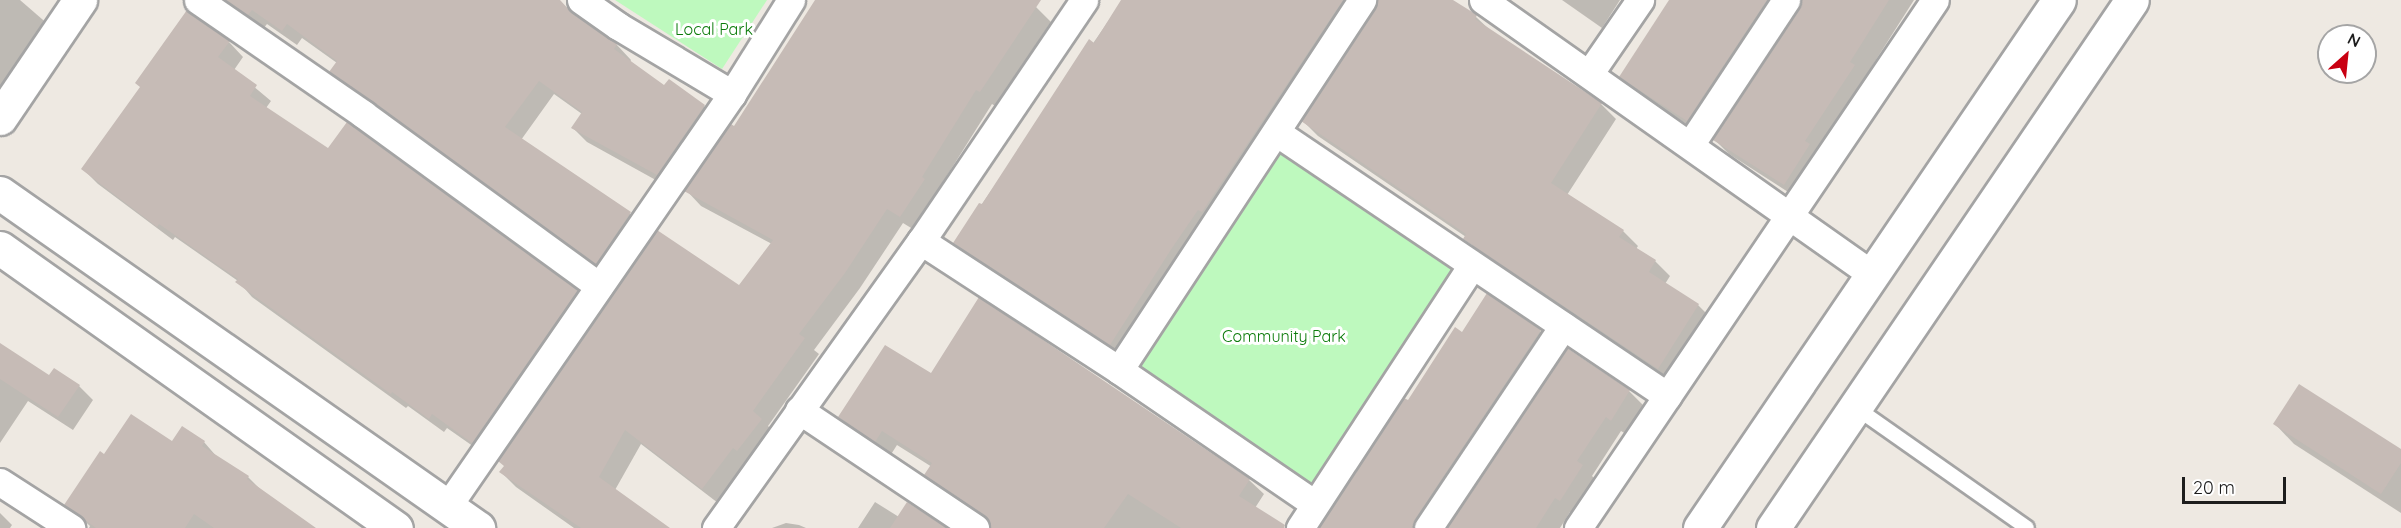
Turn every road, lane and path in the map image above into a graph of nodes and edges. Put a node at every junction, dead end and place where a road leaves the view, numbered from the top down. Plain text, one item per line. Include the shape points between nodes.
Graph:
1 (80, 0) edge
2 (198, 0) edge
3 (581, 0) edge
4 (791, 0) edge
5 (1362, 0) edge
6 (1483, 0) edge
7 (1640, 0) edge
8 (1786, 0) edge
9 (1935, 0) edge
10 (2059, 0) edge
11 (2132, 0) edge
12 (1077, 2) edge
13 (1589, 74) junction
14 (732, 94) junction
15 (0, 118) edge
16 (1276, 132) junction
17 (1690, 145) junction
18 (0, 193) edge
19 (1789, 216) junction
20 (921, 241) junction
21 (0, 248) edge
22 (1472, 265) junction
23 (1871, 274) junction
24 (599, 286) junction
25 (1563, 326) junction
26 (1119, 370) junction
27 (1667, 396) junction
28 (1855, 407) junction
29 (799, 410) junction
30 (0, 482) edge
31 (1315, 504) junction
32 (447, 507) junction
33 (71, 528) edge
34 (396, 528) edge
35 (478, 528) edge
36 (716, 528) edge
37 (975, 528) edge
38 (1300, 528) edge
39 (1428, 528) edge
40 (1578, 528) edge
41 (1700, 528) edge
42 (1773, 528) edge
43 (2027, 528) edge

1 - 15 street
2 - 24 street
3 - 14 street
4 - 14 street
5 - 16 street
6 - 13 street
7 - 13 street
8 - 17 street
9 - 19 street
10 - 23 street
11 - 28 street
12 - 20 street
13 - 17 street
14 - 24 street
16 - 22 street
16 - 26 street
17 - 19 street
18 - 32 street
19 - 23 street
19 - 27 street
20 - 26 street
20 - 29 street
21 - 34 street
22 - 25 street
22 - 31 street
23 - 41 street
24 - 32 street
25 - 27 street
25 - 39 street
26 - 31 street
27 - 40 street
28 - 42 street
28 - 43 lane
29 - 36 street
29 - 37 street
30 - 33 street
31 - 38 street
32 - 35 street

